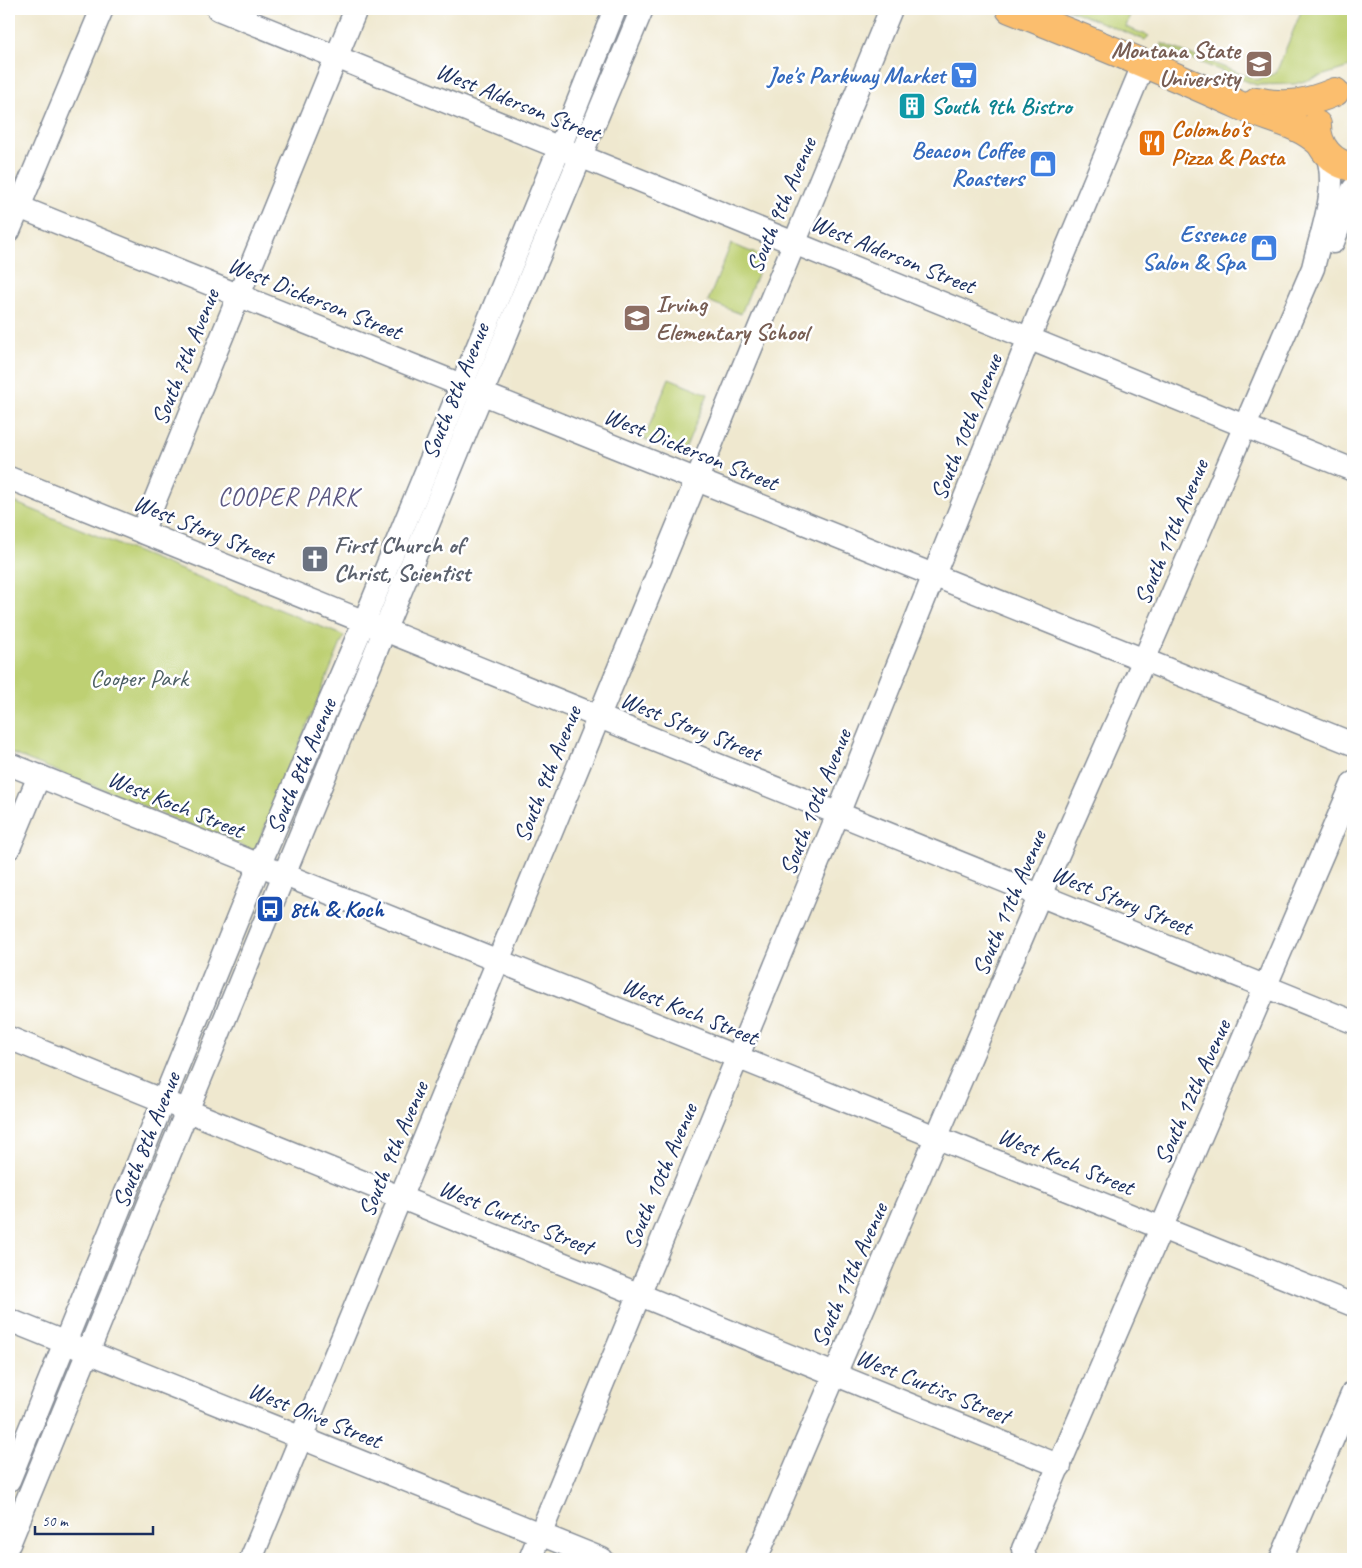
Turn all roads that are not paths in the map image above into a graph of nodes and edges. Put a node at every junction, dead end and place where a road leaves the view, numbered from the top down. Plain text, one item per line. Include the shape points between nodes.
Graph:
1 (102, 9) edge
2 (218, 9) edge
3 (356, 9) edge
4 (615, 9) edge
5 (642, 9) edge
6 (891, 9) edge
7 (1010, 9) edge
8 (336, 57) junction
9 (1144, 63) junction
10 (1203, 87) junction
11 (1344, 89) edge
12 (560, 148) junction
13 (1323, 148) junction
14 (582, 156) junction
15 (1353, 167) edge
16 (1353, 188) edge
17 (14, 205) edge
18 (9, 231) edge
19 (793, 242) junction
20 (1313, 268) junction
21 (238, 295) junction
22 (1029, 338) junction
23 (471, 389) junction
24 (1246, 426) junction
25 (1353, 470) edge
26 (9, 478) edge
27 (697, 480) junction
28 (142, 532) junction
29 (936, 576) junction
30 (364, 622) junction
31 (386, 631) junction
32 (1144, 660) junction
33 (599, 717) junction
34 (1353, 744) edge
35 (9, 764) edge
36 (39, 776) junction
37 (1353, 783) edge
38 (838, 814) junction
39 (9, 848) edge
40 (259, 866) junction
41 (283, 876) junction
42 (1040, 895) junction
43 (499, 962) junction
44 (1266, 987) junction
45 (1353, 1022) edge
46 (9, 1038) edge
47 (738, 1058) junction
48 (165, 1102) junction
49 (186, 1110) junction
50 (937, 1138) junction
51 (401, 1198) junction
52 (1161, 1228) junction
53 (639, 1295) junction
54 (1353, 1305) edge
55 (9, 1320) edge
56 (66, 1342) junction
57 (88, 1352) junction
58 (834, 1374) junction
59 (1353, 1392) edge
60 (301, 1438) junction
61 (1060, 1466) junction
62 (9, 1480) edge
63 (541, 1534) junction
64 (9, 1544) edge
65 (251, 1559) edge
66 (530, 1559) edge
67 (602, 1559) edge
68 (756, 1559) edge
69 (1025, 1559) edge
70 (1281, 1559) edge

1 - 17 street
2 - 8 street, West Alderson Street
3 - 8 street, South 7th Avenue
4 - 12 street, South 8th Avenue
5 - 14 street, South 8th Avenue
6 - 19 street, South 9th Avenue
7 - 9 main road
8 - 12 street, West Alderson Street
8 - 21 street, South 7th Avenue
9 - 10 main road
9 - 22 street, South 10th Avenue
10 - 11 main road via 1274,105 1314,100
10 - 13 main road via 1243,107 1308,131
11 - 13 main road via 1325,102 1318,114 1316,128
12 - 14 street, West Alderson Street
12 - 23 street, South 8th Avenue
13 - 15 main road via 1338,163
13 - 20 street, South 11th Avenue via 1331,178 1329,204
14 - 19 street, West Alderson Street
14 - 23 street, South 8th Avenue
16 - 20 street, South 11th Avenue via 1330,247
17 - 18 street
17 - 21 street, West Dickerson Street
19 - 22 street, West Alderson Street
19 - 27 street, South 9th Avenue
20 - 24 street, South 11th Avenue
21 - 23 street, West Dickerson Street
21 - 28 street, South 7th Avenue
22 - 24 street, West Alderson Street
22 - 29 street, South 10th Avenue
23 - 27 street, West Dickerson Street
23 - 30 street, South 8th Avenue
23 - 31 street, South 8th Avenue
24 - 25 street, West Alderson Street
24 - 32 street, South 11th Avenue
26 - 28 street, West Story Street
27 - 29 street, West Dickerson Street
27 - 33 street, South 9th Avenue
28 - 30 street, West Story Street
29 - 32 street, West Dickerson Street
29 - 38 street, South 10th Avenue
30 - 31 street, West Story Street
30 - 40 street, South 8th Avenue
31 - 33 street, West Story Street
31 - 41 street, South 8th Avenue
32 - 34 street, West Dickerson Street
32 - 42 street, South 11th Avenue
33 - 38 street, West Story Street
33 - 43 street, South 9th Avenue
35 - 36 street, West Koch Street
36 - 39 street
36 - 40 street, West Koch Street
37 - 44 street, South 12th Avenue
38 - 42 street, West Story Street
38 - 47 street, South 10th Avenue
40 - 41 street, West Koch Street
40 - 48 street, South 8th Avenue
41 - 43 street, West Koch Street
41 - 49 street, South 8th Avenue
42 - 44 street, West Story Street
42 - 50 street, South 11th Avenue
43 - 47 street, West Koch Street
43 - 51 street, South 9th Avenue
44 - 45 street, West Story Street
44 - 52 street, South 12th Avenue
46 - 48 street, West Curtiss Street
47 - 50 street, West Koch Street
47 - 53 street, South 10th Avenue
48 - 49 street, West Curtiss Street
48 - 56 street, South 8th Avenue
49 - 51 street, West Curtiss Street
49 - 57 street, South 8th Avenue
50 - 52 street, West Koch Street
50 - 58 street, South 11th Avenue
51 - 53 street, West Curtiss Street
51 - 60 street, South 9th Avenue
52 - 54 street, West Koch Street
52 - 61 street, South 12th Avenue
53 - 58 street, West Curtiss Street
53 - 63 street, South 10th Avenue
55 - 56 street, West Olive Street
56 - 57 street, West Olive Street
56 - 62 street, South 8th Avenue
57 - 60 street, West Olive Street
57 - 64 street, South 8th Avenue
58 - 61 street, West Curtiss Street
58 - 68 street, South 11th Avenue
59 - 70 street
60 - 63 street, West Olive Street
60 - 65 street, South 9th Avenue
61 - 69 street, South 12th Avenue via 1023,1549
63 - 66 street, South 10th Avenue
63 - 67 street, West Olive Street

